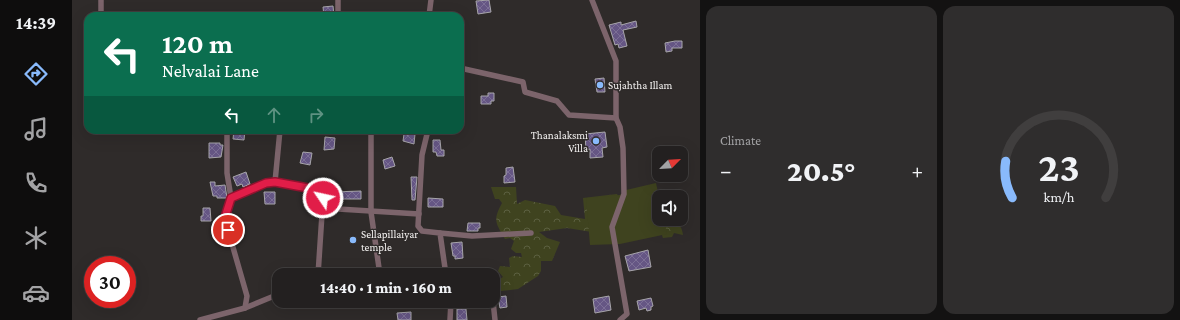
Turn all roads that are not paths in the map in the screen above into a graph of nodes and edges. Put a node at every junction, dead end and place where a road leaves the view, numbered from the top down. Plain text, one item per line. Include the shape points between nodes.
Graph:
1 (101, 0) edge
2 (338, 0) edge
3 (431, 0) edge
4 (592, 0) edge
5 (101, 12) edge
6 (338, 12) edge
7 (430, 12) edge
8 (464, 69) edge
9 (616, 118) junction
10 (228, 134) edge
11 (280, 134) edge
12 (371, 134) edge
13 (427, 134) edge
14 (275, 182) junction
15 (231, 198) junction
16 (322, 208) junction
17 (371, 212) junction
18 (419, 214) junction
19 (440, 233) junction
20 (531, 233) dead end
21 (318, 268) edge
22 (379, 268) edge
23 (445, 268) edge
24 (272, 297) edge
25 (245, 308) junction
26 (451, 308) edge
27 (494, 308) edge
28 (200, 320) edge
29 (450, 320) edge
30 (495, 320) edge
31 (620, 320) edge

1 - 5 street
2 - 6 street
3 - 7 street
4 - 9 street via 616,61
8 - 9 street via 523,82 525,92 558,101 569,115
9 - 31 street via 623,148 624,194 612,227 627,314
10 - 15 street via 227,174
11 - 14 street
12 - 17 street
13 - 18 street via 422,155
14 - 15 street via 257,186
14 - 16 street via 319,190 323,198
15 - 25 street via 226,214 228,230 247,296
16 - 17 street
16 - 21 street
17 - 18 street
17 - 22 street
18 - 19 street via 418,226 422,230
19 - 20 street via 472,236
19 - 23 street
24 - 25 street
25 - 28 street
26 - 29 street
27 - 30 street

